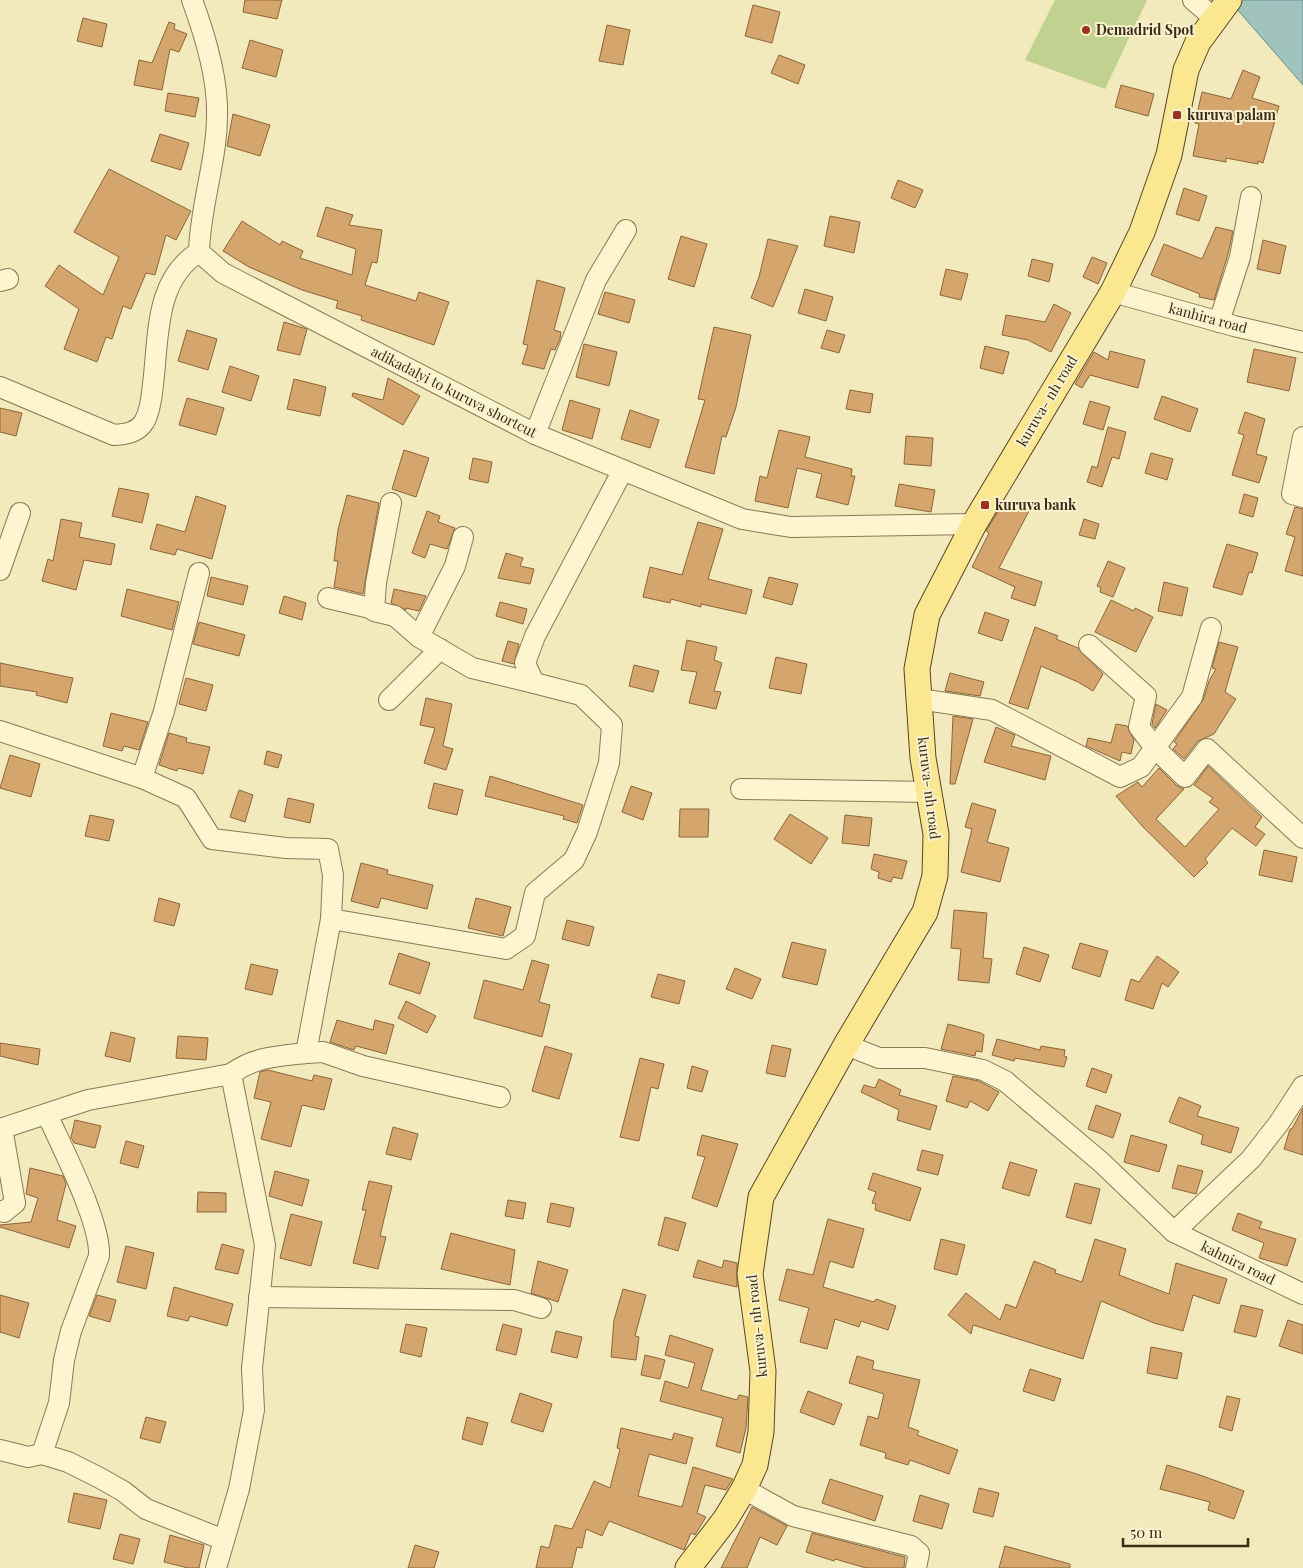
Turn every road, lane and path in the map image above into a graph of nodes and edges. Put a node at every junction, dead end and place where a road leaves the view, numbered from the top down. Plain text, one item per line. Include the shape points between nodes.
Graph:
1 (192, 0) edge
2 (1193, 0) edge
3 (1220, 10) edge
4 (1251, 197) dead end
5 (626, 230) dead end
6 (199, 252) junction
7 (1113, 292) junction
8 (1219, 322) junction
9 (1303, 342) edge
10 (0, 387) edge
11 (535, 434) junction
12 (1303, 437) edge
13 (623, 470) junction
14 (1303, 497) edge
15 (390, 503) dead end
16 (20, 513) dead end
17 (974, 524) junction
18 (463, 537) dead end
19 (0, 570) edge
20 (199, 573) dead end
21 (328, 598) dead end
22 (374, 609) junction
23 (1211, 628) dead end
24 (419, 637) junction
25 (1089, 646) dead end
26 (440, 649) junction
27 (534, 683) junction
28 (919, 698) junction
29 (389, 700) dead end
30 (0, 731) edge
31 (1155, 748) junction
32 (142, 778) junction
33 (741, 789) dead end
34 (929, 792) junction
35 (1303, 838) edge
36 (331, 919) junction
37 (846, 1045) junction
38 (306, 1053) junction
39 (231, 1074) junction
40 (1303, 1086) edge
41 (500, 1097) dead end
42 (47, 1114) junction
43 (1, 1129) edge
44 (0, 1212) edge
45 (1174, 1232) junction
46 (1303, 1294) edge
47 (260, 1297) junction
48 (541, 1308) dead end
49 (0, 1450) edge
50 (42, 1454) junction
51 (744, 1489) junction
52 (224, 1540) junction
53 (216, 1568) edge
54 (688, 1568) edge
55 (916, 1568) edge

1 - 6 street via 213,76 218,115
2 - 3 street
3 - 7 main road, kuruva- nh road via 1198,42 1186,70 1169,155 1142,232
4 - 8 street via 1240,257
5 - 11 street via 596,280
6 - 10 street via 183,263 170,283 162,305 152,395 144,422 130,434 114,435
6 - 11 street, adikadalyi to kuruva shortcut via 223,273
7 - 8 street, kanhira road
7 - 17 main road, kuruva- nh road
8 - 9 street, kanhira road
11 - 13 street, adikadalyi to kuruva shortcut
12 - 14 street via 1292,494
13 - 17 street, adikadalyi to kuruva shortcut via 742,519 783,526
13 - 27 street via 535,636 525,663
15 - 22 street
16 - 19 street
17 - 28 main road, kuruva- nh road via 927,615 917,669
18 - 24 street via 455,566
20 - 32 street via 164,711
21 - 22 street
22 - 24 street via 395,616
23 - 31 street via 1192,697
24 - 26 street
25 - 31 street via 1146,696 1138,727
26 - 27 street via 472,668
26 - 29 street
27 - 36 street via 581,695 612,725 609,763 587,832 574,860 535,893 525,936 506,949
28 - 31 street via 992,710 1120,777 1141,767
28 - 34 main road, kuruva- nh road
30 - 32 street
31 - 35 street via 1185,777 1207,749
32 - 36 street via 186,798 212,840 328,849 333,875
33 - 34 street
34 - 37 main road, kuruva- nh road via 936,834 936,876 925,912
36 - 38 street
37 - 45 street, kahnira road via 878,1058 925,1058 984,1070 1005,1081 1101,1162
37 - 51 main road, kuruva- nh road via 761,1197 750,1274 763,1371 761,1432 755,1465
38 - 39 street via 267,1058 241,1066
38 - 41 street via 323,1052 363,1066
39 - 42 street via 88,1100
39 - 47 street via 265,1245
40 - 45 street via 1251,1159
42 - 43 street
42 - 50 street via 100,1244 99,1256 71,1331 58,1403
43 - 44 street via 16,1203
45 - 46 street, kahnira road
47 - 48 street via 514,1300
47 - 52 street via 252,1368 254,1410 239,1489
49 - 50 street via 28,1457
50 - 52 street via 98,1477 146,1509
51 - 54 main road, kuruva- nh road
51 - 55 street via 794,1516 911,1546 919,1552
52 - 53 street

